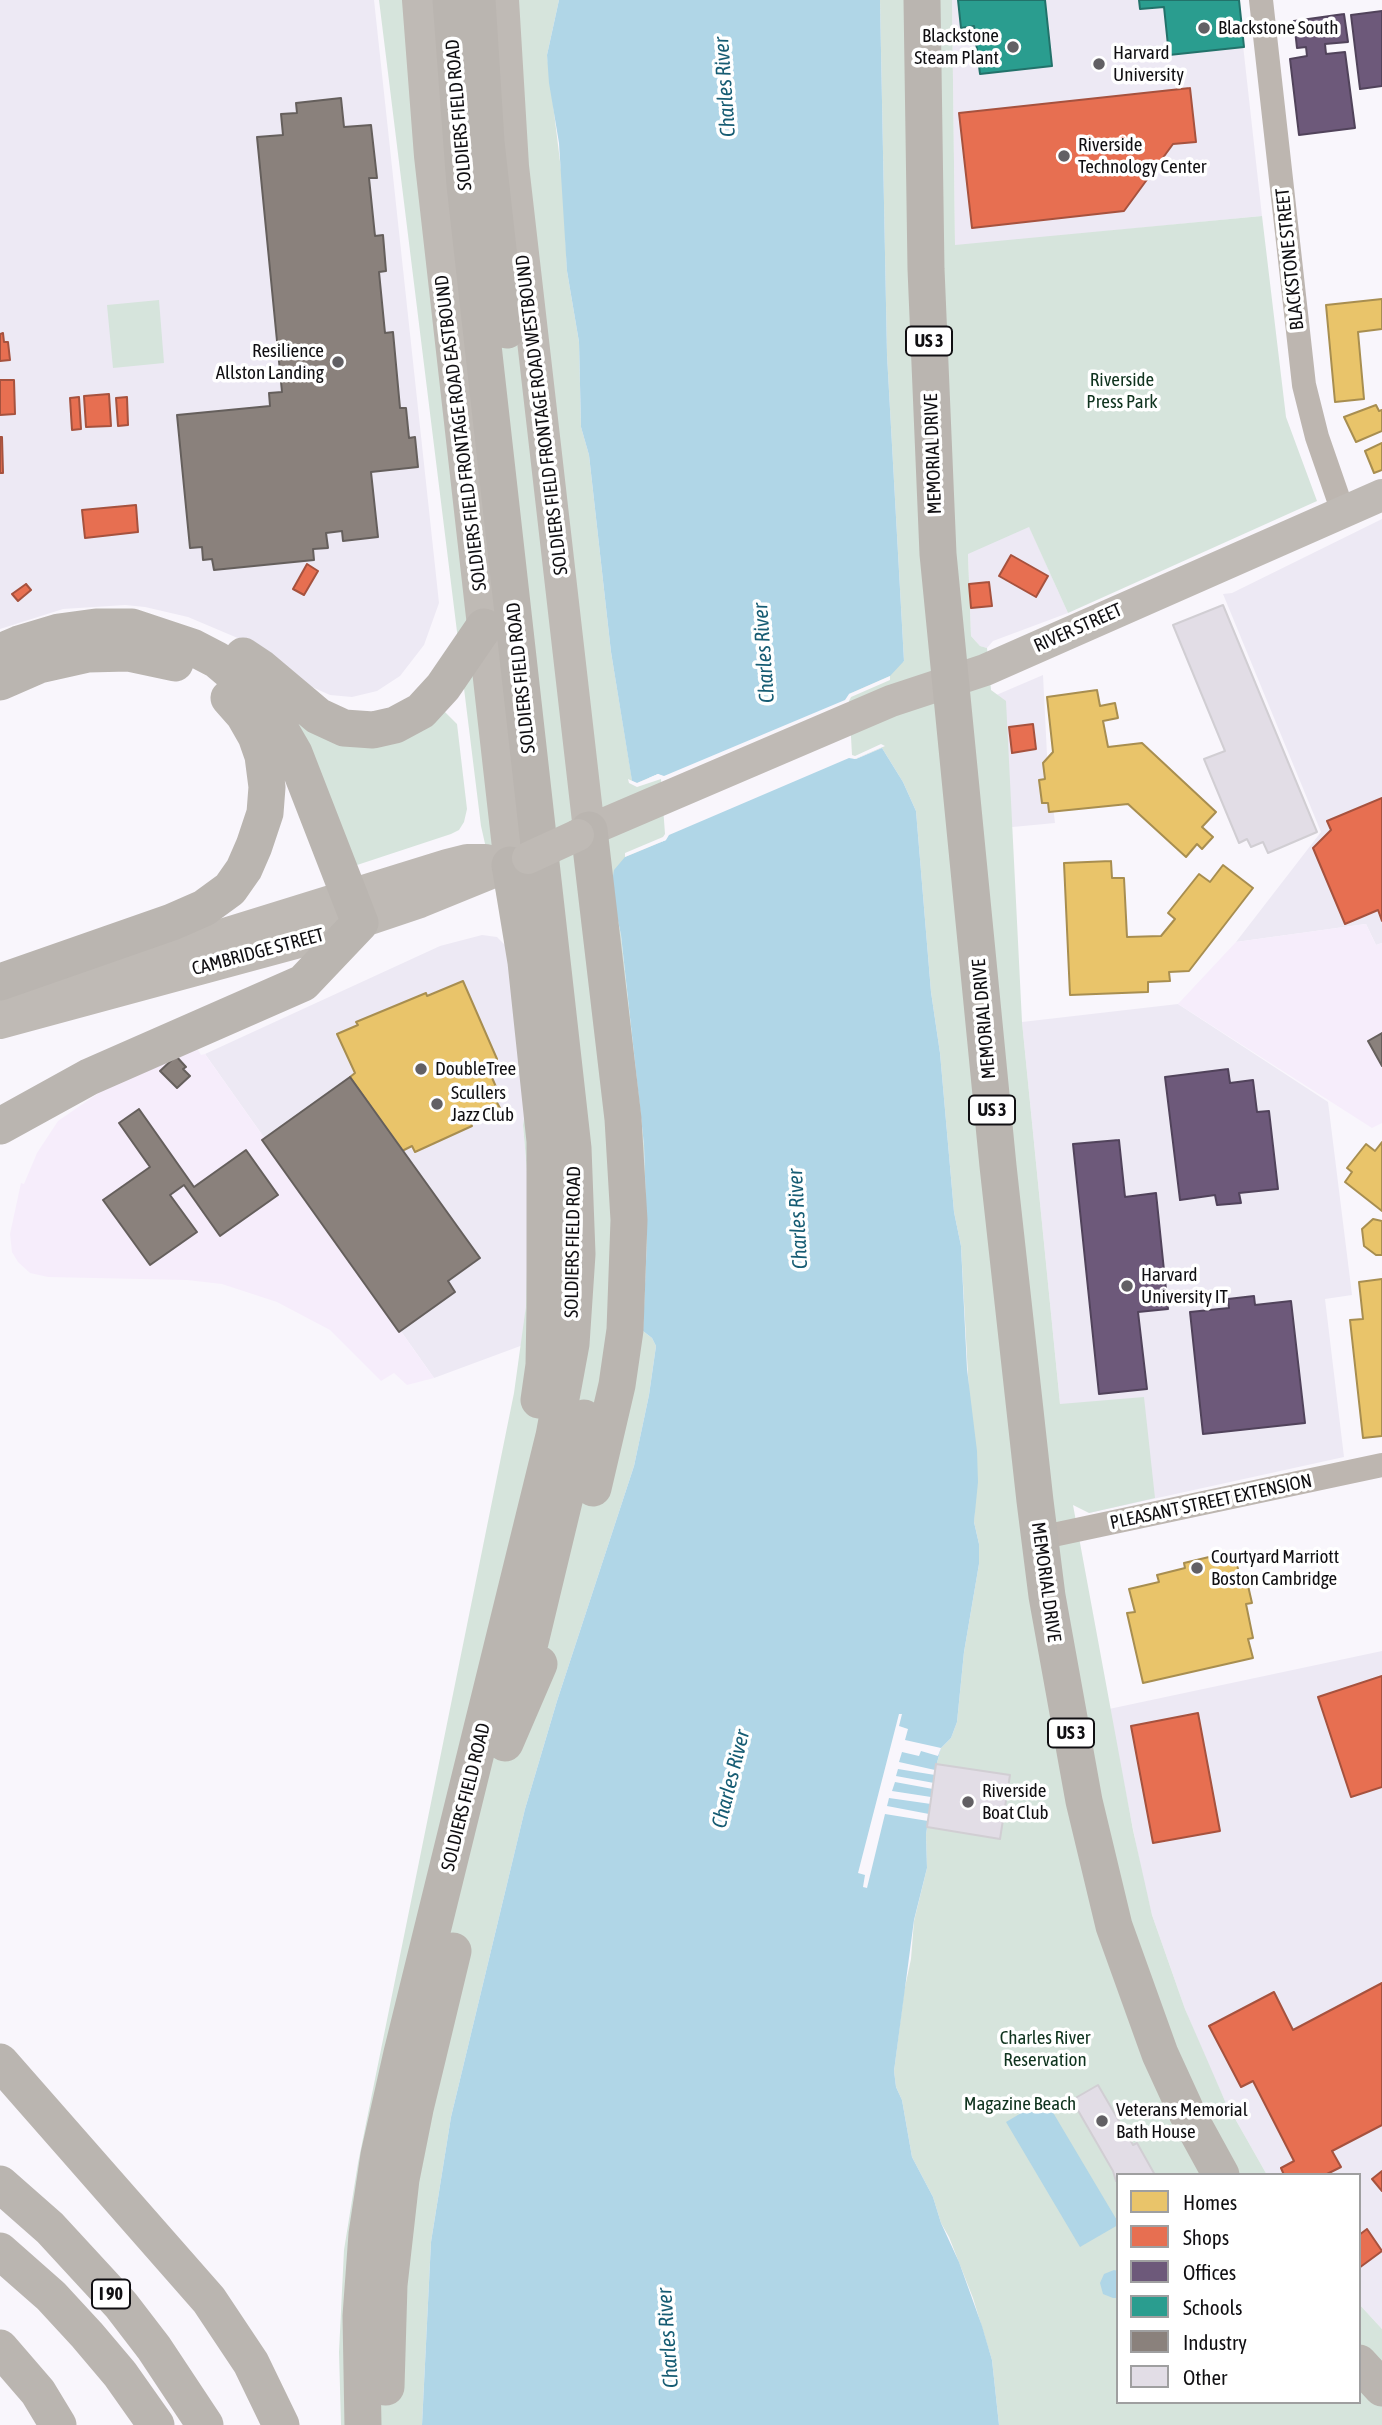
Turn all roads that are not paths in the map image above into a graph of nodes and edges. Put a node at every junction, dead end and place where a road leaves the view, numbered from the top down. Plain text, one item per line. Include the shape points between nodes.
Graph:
1 (418, 0) edge
2 (451, 0) edge
3 (477, 0) edge
4 (503, 0) edge
5 (922, 0) edge
6 (1261, 0) edge
7 (1382, 495) edge
8 (1342, 512) junction
9 (132, 627) junction
10 (484, 627) junction
11 (0, 652) edge
12 (950, 681) junction
13 (0, 682) edge
14 (596, 826) junction
15 (519, 861) junction
16 (354, 908) junction
17 (0, 982) edge
18 (0, 1000) edge
19 (0, 1023) edge
20 (52, 1095) junction
21 (0, 1126) edge
22 (0, 1154) edge
23 (1382, 1465) edge
24 (1040, 1538) junction
25 (520, 1579) junction
26 (505, 1743) junction
27 (0, 2062) edge
28 (0, 2089) edge
29 (81, 2155) junction
30 (1220, 2173) edge
31 (0, 2184) edge
32 (0, 2251) edge
33 (0, 2348) edge
34 (0, 2370) edge
35 (204, 2423) edge
36 (50, 2425) edge
37 (58, 2425) edge
38 (156, 2425) edge
39 (281, 2425) edge
40 (363, 2425) edge
41 (388, 2425) edge

1 - 10 main road, SOLDIERS FIELD FRONTAGE ROAD EASTBOUND via 430,156
2 - 25 highway, SOLDIERS FIELD ROAD via 465,185 576,1194 576,1289 568,1364
3 - 26 highway, SOLDIERS FIELD ROAD via 489,166 596,1128 603,1235 597,1329 585,1412
4 - 14 main road, SOLDIERS FIELD FRONTAGE ROAD WESTBOUND via 513,166
5 - 12 highway, MEMORIAL DRIVE / US 3 via 935,512
6 - 8 street, BLACKSTONE STREET via 1304,385
7 - 8 main road, RIVER STREET
8 - 12 main road, RIVER STREET via 985,670
9 - 10 highway via 174,629 208,638 261,668 318,716 344,728 367,730 395,725 421,712
9 - 11 highway via 59,632
9 - 16 highway via 207,654 233,672 267,708 294,753
10 - 15 main road, SOLDIERS FIELD FRONTAGE ROAD EASTBOUND
12 - 14 main road, RIVER STREET via 891,701
12 - 24 highway, MEMORIAL DRIVE / US 3
13 - 17 highway via 39,664 88,654 128,653 176,663 212,682 244,715 262,751 267,788 263,820 250,855 233,885 217,900 158,928
14 - 15 main road, bridge
14 - 26 highway via 627,1160 625,1330 607,1432 576,1551 545,1648
15 - 16 main road, CAMBRIDGE STREET via 467,860
15 - 25 highway via 547,1186 544,1365
16 - 18 main road, CAMBRIDGE STREET
16 - 19 main road, CAMBRIDGE STREET via 310,939
16 - 20 highway via 303,983
20 - 21 highway
20 - 22 highway
23 - 24 street, PLEASANT STREET EXTENSION
24 - 30 highway, MEMORIAL DRIVE / US 3 via 1070,1730 1109,1909 1157,2046
25 - 40 highway, SOLDIERS FIELD ROAD via 379,2155 362,2303
26 - 41 highway, SOLDIERS FIELD ROAD via 401,2179 389,2285
27 - 29 highway
28 - 29 highway
29 - 39 highway via 224,2321
31 - 35 highway, I 90 via 57,2235 121,2305
32 - 38 highway, I 90 via 92,2340
33 - 37 highway via 38,2392
34 - 36 highway

